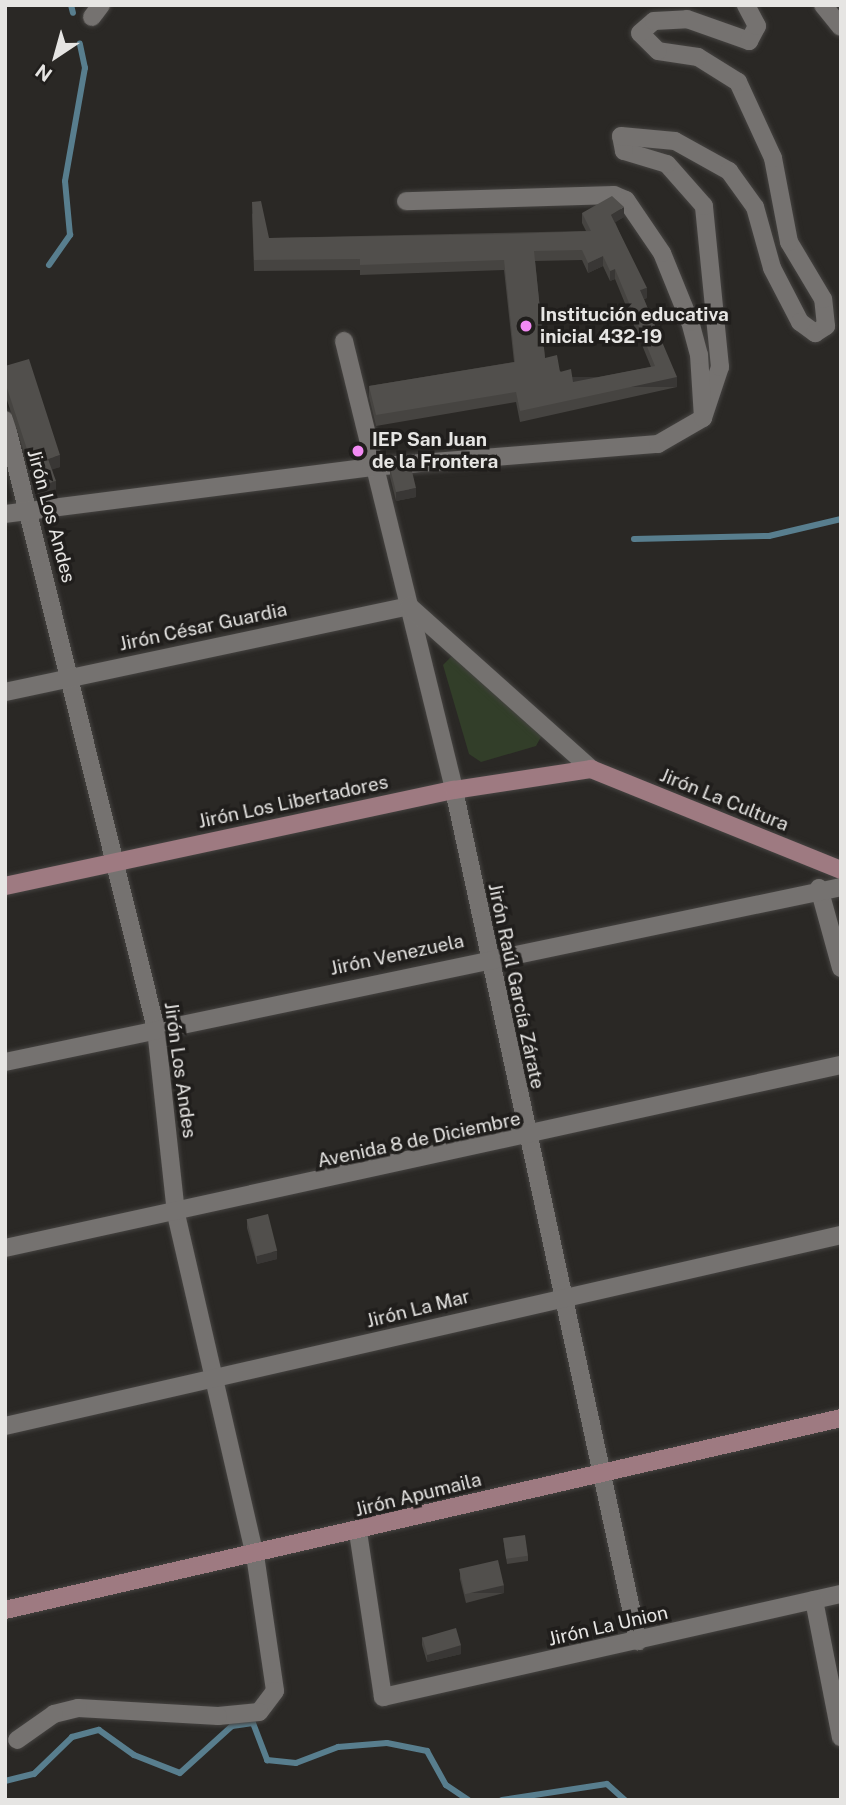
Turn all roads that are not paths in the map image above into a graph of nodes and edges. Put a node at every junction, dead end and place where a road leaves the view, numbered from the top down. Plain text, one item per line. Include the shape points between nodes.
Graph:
1 (746, 5) edge
2 (823, 5) edge
3 (841, 27) edge
4 (406, 201) dead end
5 (344, 341) dead end
6 (703, 418) junction
7 (5, 420) edge
8 (371, 467) junction
9 (27, 510) junction
10 (5, 514) edge
11 (409, 606) junction
12 (72, 675) junction
13 (5, 692) edge
14 (591, 769) junction
15 (454, 789) junction
16 (116, 860) junction
17 (838, 867) edge
18 (5, 886) edge
19 (841, 887) edge
20 (819, 888) junction
21 (490, 956) junction
22 (841, 968) edge
23 (156, 1029) junction
24 (5, 1062) edge
25 (841, 1065) edge
26 (526, 1139) junction
27 (176, 1214) junction
28 (841, 1235) edge
29 (5, 1248) edge
30 (565, 1295) junction
31 (216, 1379) junction
32 (841, 1418) edge
33 (5, 1426) edge
34 (606, 1471) junction
35 (358, 1532) junction
36 (255, 1555) junction
37 (841, 1594) edge
38 (814, 1600) junction
39 (5, 1610) edge
40 (638, 1641) junction
41 (840, 1725) edge
42 (17, 1740) dead end

1 - 6 street via 758,26 749,41 687,19 654,21 640,33 658,51 698,57 738,82 773,158 789,242 823,299 826,326 815,333 795,314 772,268 755,207 729,171 675,141 621,136 624,151 667,164 704,206 720,367
2 - 3 street
4 - 6 street via 614,195 626,200 662,253 690,322 699,355
5 - 8 street, Jirón Raúl García Zárate
6 - 8 street via 658,444
7 - 9 street, Jirón Los Andes
8 - 9 street
8 - 11 street, Jirón Raúl García Zárate
9 - 10 street
9 - 12 street, Jirón Los Andes
11 - 12 street, Jirón César Guardia
11 - 14 street
11 - 15 street, Jirón Raúl García Zárate
12 - 13 street, Jirón César Guardia
12 - 16 street, Jirón Los Andes
14 - 15 street, Jirón Los Libertadores
14 - 17 street, Jirón La Cultura
15 - 16 street, Jirón Los Libertadores
15 - 21 street, Jirón Raúl García Zárate
16 - 18 street, Jirón Los Libertadores
16 - 23 street, Jirón Los Andes
19 - 20 street, Jirón Venezuela
20 - 21 street, Jirón Venezuela
20 - 22 street
21 - 23 street, Jirón Venezuela
21 - 26 street, Jirón Raúl García Zárate
23 - 24 street, Jirón Venezuela
23 - 27 street, Jirón Los Andes
25 - 26 street, Avenida 8 de Diciembre
26 - 27 street, Avenida 8 de Diciembre
26 - 30 street, Jirón Raúl García Zárate
27 - 29 street, Avenida 8 de Diciembre
27 - 31 street, Jirón Los Andes
28 - 30 street, Jirón La Mar
30 - 31 street, Jirón La Mar
30 - 34 street, Jirón Raúl García Zárate
31 - 33 street, Jirón La Mar
31 - 36 street, Jirón Los Andes
32 - 34 street, Jirón Apumaila
34 - 35 street, Jirón Apumaila
34 - 40 street, Jirón Raúl García Zárate
35 - 36 street, Jirón Apumaila
35 - 40 street, Jirón La Union via 383,1697
36 - 39 street, Jirón Apumaila
36 - 42 street, Jirón Los Andes via 275,1691 259,1712 218,1716 78,1708 54,1714
37 - 38 street, Jirón La Union
38 - 40 street, Jirón La Union
38 - 41 street

